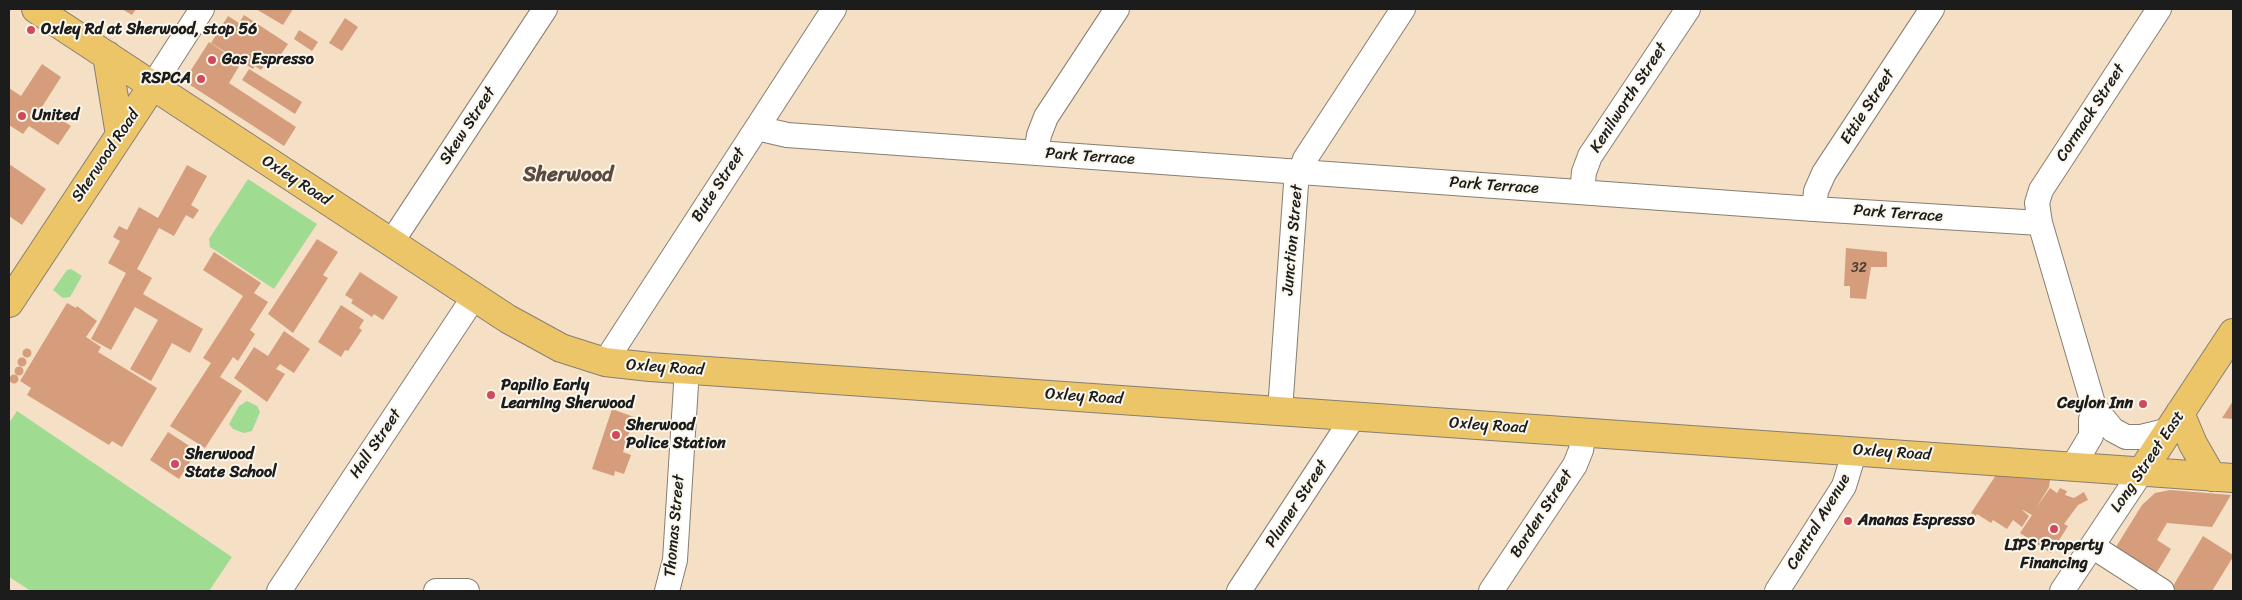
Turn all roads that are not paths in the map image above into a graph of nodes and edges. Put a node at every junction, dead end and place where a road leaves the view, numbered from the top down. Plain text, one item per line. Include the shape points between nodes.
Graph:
1 (36, 9) edge
2 (202, 9) edge
3 (545, 9) edge
4 (834, 9) edge
5 (1117, 9) edge
6 (1403, 9) edge
7 (1688, 9) edge
8 (1932, 9) edge
9 (2160, 9) edge
10 (107, 55) junction
11 (153, 85) junction
12 (757, 128) junction
13 (120, 135) junction
14 (1036, 153) junction
15 (1300, 172) junction
16 (1582, 192) junction
17 (1814, 209) junction
18 (2040, 222) junction
19 (391, 243) junction
20 (474, 297) junction
21 (9, 303) edge
22 (2233, 333) edge
23 (605, 362) junction
24 (687, 370) junction
25 (2094, 407) junction
26 (1280, 411) junction
27 (1354, 416) junction
28 (2175, 421) junction
29 (1584, 432) junction
30 (1855, 450) junction
31 (2073, 466) junction
32 (2142, 471) junction
33 (2222, 477) edge
34 (2092, 546) junction
35 (279, 591) edge
36 (436, 591) edge
37 (467, 591) edge
38 (667, 591) edge
39 (1239, 591) edge
40 (1492, 591) edge
41 (1776, 591) edge
42 (2062, 591) edge
43 (2162, 591) edge

1 - 10 main road, Oxley Road
2 - 11 street, Sherwood Road
3 - 19 street, Skew Street
4 - 12 street, Bute Street
5 - 14 street via 1046,117
6 - 15 street, Junction Street via 1305,159
7 - 16 street, Kenilworth Street via 1590,156
8 - 17 street, Ettie Street via 1824,173 1816,191
9 - 18 street, Cormack Street via 2041,190 2037,203
10 - 11 main road, Oxley Road
10 - 13 main road
11 - 13 main road, Sherwood Road
11 - 19 main road, Oxley Road
12 - 14 street, Park Terrace via 787,135
12 - 23 street, Bute Street
13 - 21 main road, Sherwood Road
14 - 15 street, Park Terrace
15 - 16 street, Park Terrace
15 - 26 street, Junction Street via 1296,184
16 - 17 street, Park Terrace
17 - 18 street, Park Terrace
18 - 25 street
19 - 20 main road, Oxley Road
20 - 23 main road, Oxley Road via 549,343
20 - 35 street, Hall Street
22 - 28 main road, Long Street East
23 - 24 main road, Oxley Road
24 - 26 main road, Oxley Road
24 - 38 street, Thomas Street via 675,560
25 - 28 street via 2108,424 2126,437 2141,437
25 - 31 street via 2091,436
26 - 27 main road, Oxley Road
27 - 29 main road, Oxley Road
27 - 39 street, Plumer Street
28 - 32 main road, Long Street East
28 - 33 main road
29 - 30 main road, Oxley Road
29 - 40 street, Borden Street via 1575,465
30 - 31 main road, Oxley Road
30 - 41 street, Central Avenue via 1844,486
31 - 32 main road, Oxley Road
32 - 33 main road, Oxley Road
32 - 34 street, Long Street East
34 - 42 street, Long Street East
34 - 43 street
36 - 37 street

